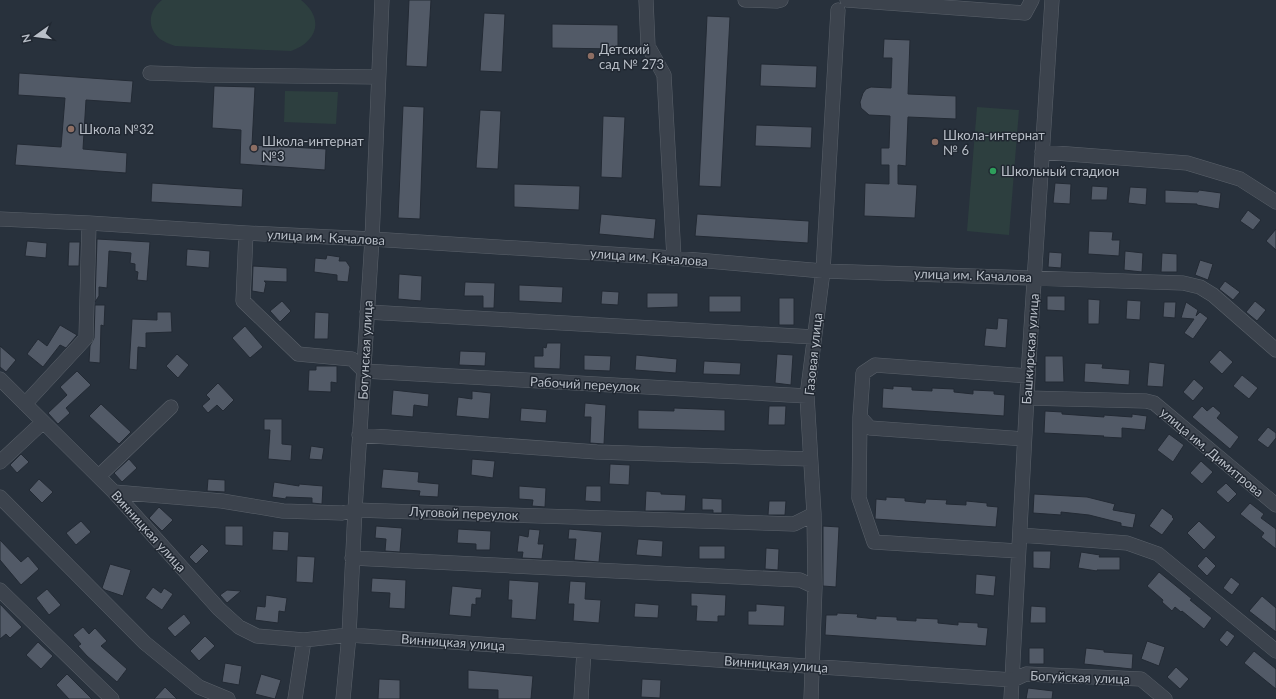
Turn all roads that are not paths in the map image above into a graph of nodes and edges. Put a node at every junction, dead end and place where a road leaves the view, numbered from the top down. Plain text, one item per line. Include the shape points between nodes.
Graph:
1 (382, 0) edge
2 (646, 0) edge
3 (745, 0) edge
4 (781, 0) edge
5 (1032, 0) edge
6 (1052, 0) edge
7 (892, 2) edge
8 (842, 5) edge
9 (987, 5) edge
10 (150, 73) dead end
11 (378, 77) junction
12 (1042, 152) junction
13 (1276, 202) edge
14 (0, 219) edge
15 (89, 223) junction
16 (246, 233) junction
17 (372, 239) junction
18 (674, 258) junction
19 (822, 270) junction
20 (1034, 278) junction
21 (367, 312) junction
22 (814, 337) junction
23 (1276, 350) edge
24 (364, 372) junction
25 (1028, 376) junction
26 (0, 379) edge
27 (807, 396) junction
28 (1027, 398) junction
29 (26, 404) junction
30 (171, 407) dead end
31 (860, 417) junction
32 (43, 422) junction
33 (359, 435) junction
34 (1024, 439) junction
35 (810, 459) junction
36 (0, 462) edge
37 (99, 476) junction
38 (114, 492) junction
39 (0, 496) edge
40 (1276, 505) edge
41 (355, 510) junction
42 (814, 514) junction
43 (1020, 535) junction
44 (1018, 551) junction
45 (352, 558) junction
46 (815, 587) junction
47 (0, 590) edge
48 (349, 635) junction
49 (304, 640) junction
50 (1276, 650) edge
51 (584, 651) junction
52 (813, 666) junction
53 (1013, 680) junction
54 (112, 699) edge
55 (228, 699) edge
56 (295, 699) edge
57 (343, 699) edge
58 (581, 699) edge
59 (811, 699) edge
60 (1011, 699) edge
61 (1165, 699) edge

1 - 11 street, Богунская улица
2 - 18 street via 648,46 664,75
3 - 4 street
5 - 9 street via 1025,13
6 - 12 street, Башкирская улица
7 - 8 street
7 - 9 street
8 - 19 street, Газовая улица
10 - 11 street
11 - 17 street, Богунская улица
12 - 13 street via 1187,163 1240,179
12 - 20 street, Башкирская улица
14 - 15 street, улица им. Качалова
15 - 16 street, улица им. Качалова
15 - 29 street via 86,338
16 - 17 street, улица им. Качалова
16 - 24 street via 243,301 298,354 352,359
17 - 18 street, улица им. Качалова
17 - 21 street, Богунская улица
18 - 19 street, улица им. Качалова
19 - 20 street, улица им. Качалова
19 - 22 street, Газовая улица
20 - 23 street, улица им. Качалова via 1183,283 1200,287 1213,295
20 - 25 street, Башкирская улица
21 - 22 street
21 - 24 street, Богунская улица
22 - 27 street, Газовая улица
24 - 27 street, Рабочий переулок
24 - 33 street, Богунская улица
25 - 28 street, Башкирская улица
25 - 31 street via 875,365 863,373
26 - 29 street, Винницкая улица
27 - 35 street, Газовая улица
28 - 34 street, Башкирская улица
28 - 40 street, улица им. Димитрова via 1154,403
29 - 32 street, Винницкая улица
30 - 37 street
31 - 34 street via 870,428
31 - 44 street via 859,498 874,542
32 - 36 street
32 - 37 street, Винницкая улица
33 - 35 street via 597,452
33 - 41 street, Богунская улица
34 - 43 street, Башкирская улица
35 - 42 street, Газовая улица
37 - 38 street, Винницкая улица
38 - 41 street, Луговой переулок via 222,501 283,511 342,513
38 - 49 street, Винницкая улица via 239,628 257,636
39 - 55 street via 145,643 199,687
41 - 42 street, Луговой переулок via 794,524
41 - 45 street, Богунская улица
42 - 46 street, Газовая улица
43 - 44 street, Башкирская улица
43 - 50 street via 1127,543 1158,554
44 - 53 street, Башкирская улица
45 - 46 street via 800,580
45 - 48 street, Богунская улица
46 - 52 street, Газовая улица
47 - 54 street
48 - 49 street, Винницкая улица
48 - 51 street, Винницкая улица
48 - 57 street, Богунская улица
49 - 56 street
51 - 52 street, Винницкая улица
51 - 58 street
52 - 53 street, Винницкая улица
52 - 59 street, Газовая улица
53 - 60 street, Башкирская улица
53 - 61 street, Богуйская улица via 1026,674 1142,679

